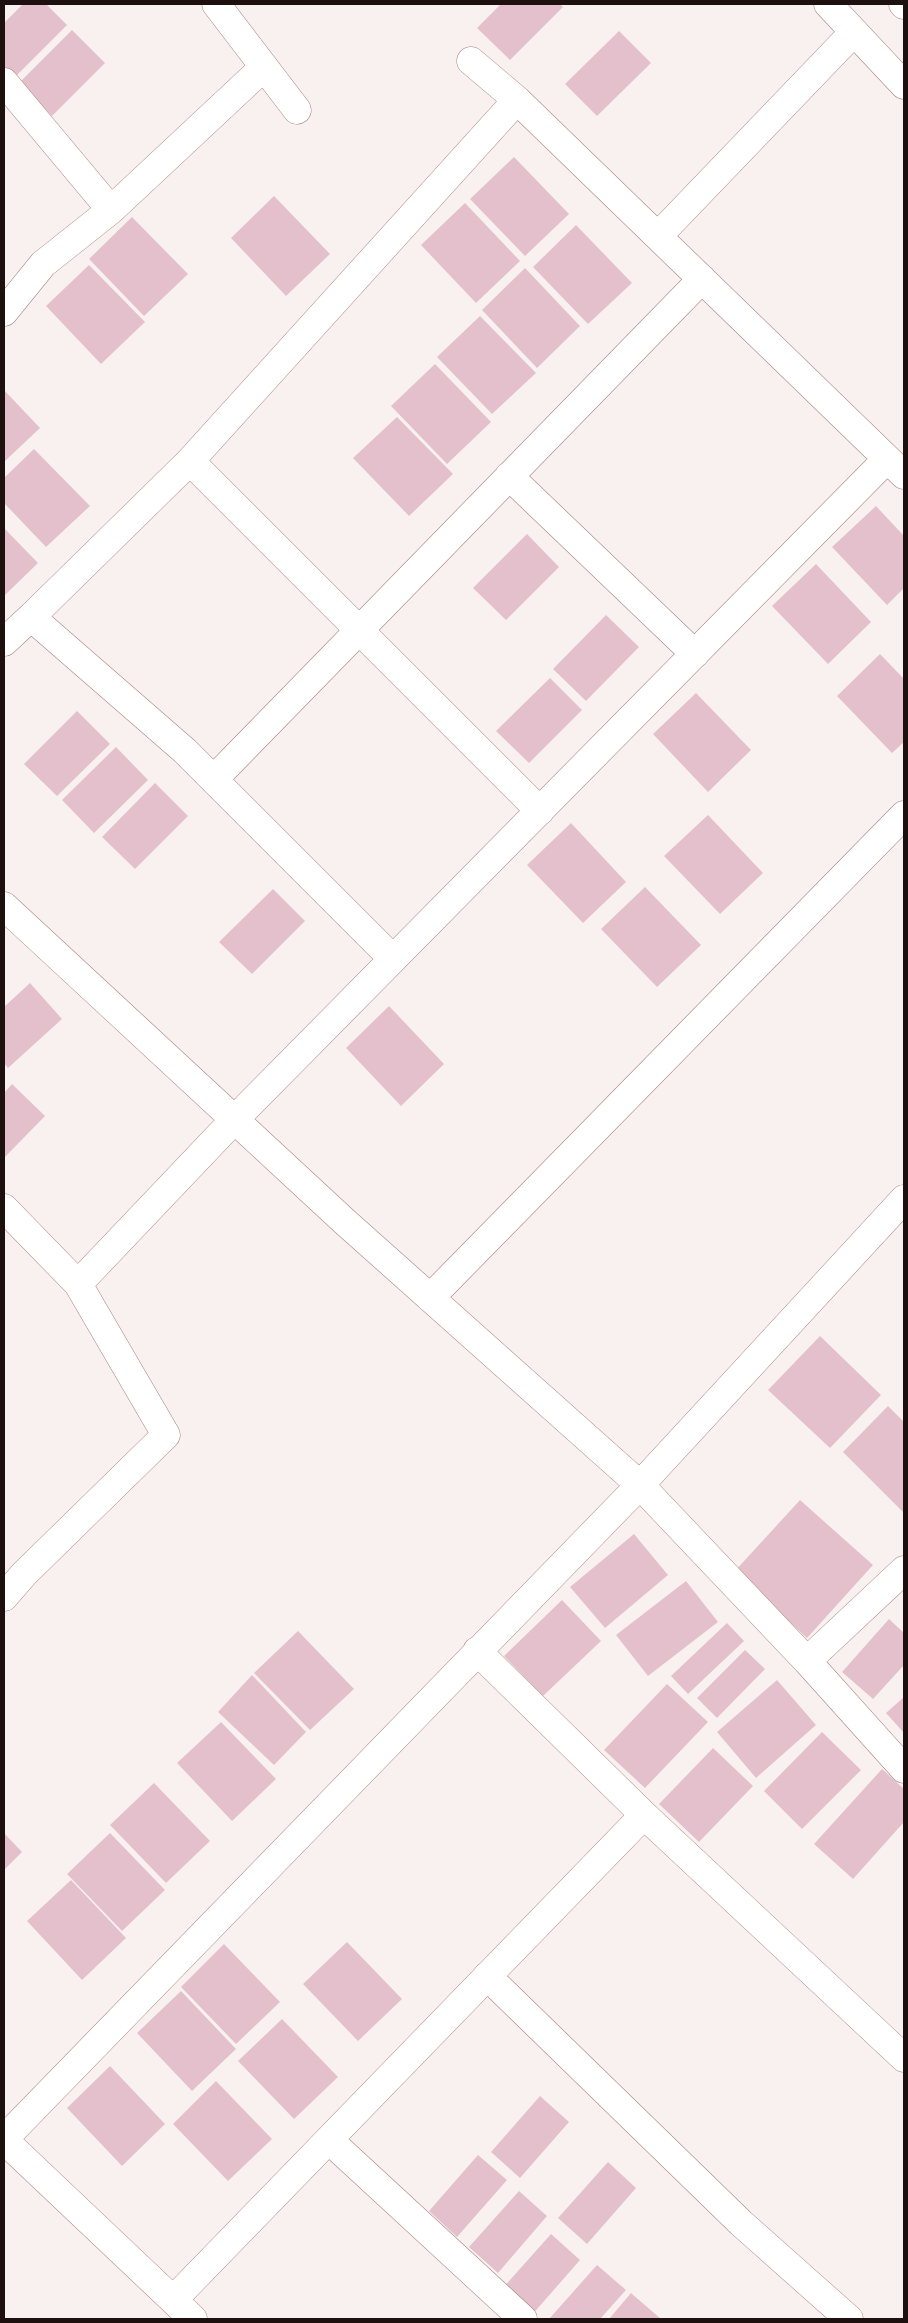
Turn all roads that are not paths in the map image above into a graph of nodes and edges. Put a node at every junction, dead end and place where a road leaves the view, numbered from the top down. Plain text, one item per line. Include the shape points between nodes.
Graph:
1 (216, 4) edge
2 (828, 4) edge
3 (854, 32) junction
4 (471, 61) dead end
5 (264, 67) junction
6 (4, 82) edge
7 (904, 85) edge
8 (517, 100) junction
9 (297, 110) dead end
10 (111, 210) junction
11 (658, 236) junction
12 (702, 279) junction
13 (4, 312) edge
14 (190, 461) junction
15 (896, 467) edge
16 (509, 476) junction
17 (31, 617) junction
18 (360, 630) junction
19 (4, 642) edge
20 (695, 654) junction
21 (214, 779) junction
22 (540, 811) junction
23 (904, 815) edge
24 (4, 906) edge
25 (393, 959) junction
26 (234, 1120) junction
27 (904, 1199) edge
28 (4, 1208) edge
29 (78, 1284) junction
30 (430, 1298) junction
31 (640, 1484) junction
32 (904, 1570) edge
33 (4, 1597) edge
34 (478, 1652) junction
35 (807, 1661) junction
36 (904, 1769) edge
37 (644, 1815) junction
38 (487, 1976) junction
39 (904, 2058) edge
40 (4, 2140) edge
41 (329, 2140) junction
42 (173, 2300) junction
43 (193, 2319) edge
44 (523, 2319) edge
45 (849, 2319) edge

1 - 5 street
2 - 3 street
3 - 7 street
3 - 11 street
4 - 8 street
5 - 9 street
5 - 10 street
6 - 10 street
8 - 11 street
8 - 14 street
10 - 13 street via 44,264
11 - 12 street
12 - 15 street
12 - 16 street
14 - 17 street
14 - 18 street
15 - 20 street
16 - 18 street
16 - 20 street
17 - 19 street
17 - 21 street
18 - 21 street
18 - 22 street
20 - 22 street
21 - 25 street
22 - 25 street
23 - 30 street
24 - 26 street
25 - 26 street
26 - 29 street
26 - 30 street
27 - 31 street
28 - 29 street
29 - 33 street via 166,1435
30 - 31 street
31 - 34 street
31 - 35 street
32 - 35 street
34 - 37 street
34 - 40 street
35 - 36 street
37 - 38 street
37 - 39 street
38 - 41 street
38 - 45 street via 742,2223
40 - 42 street
41 - 42 street
41 - 44 street
42 - 43 street

